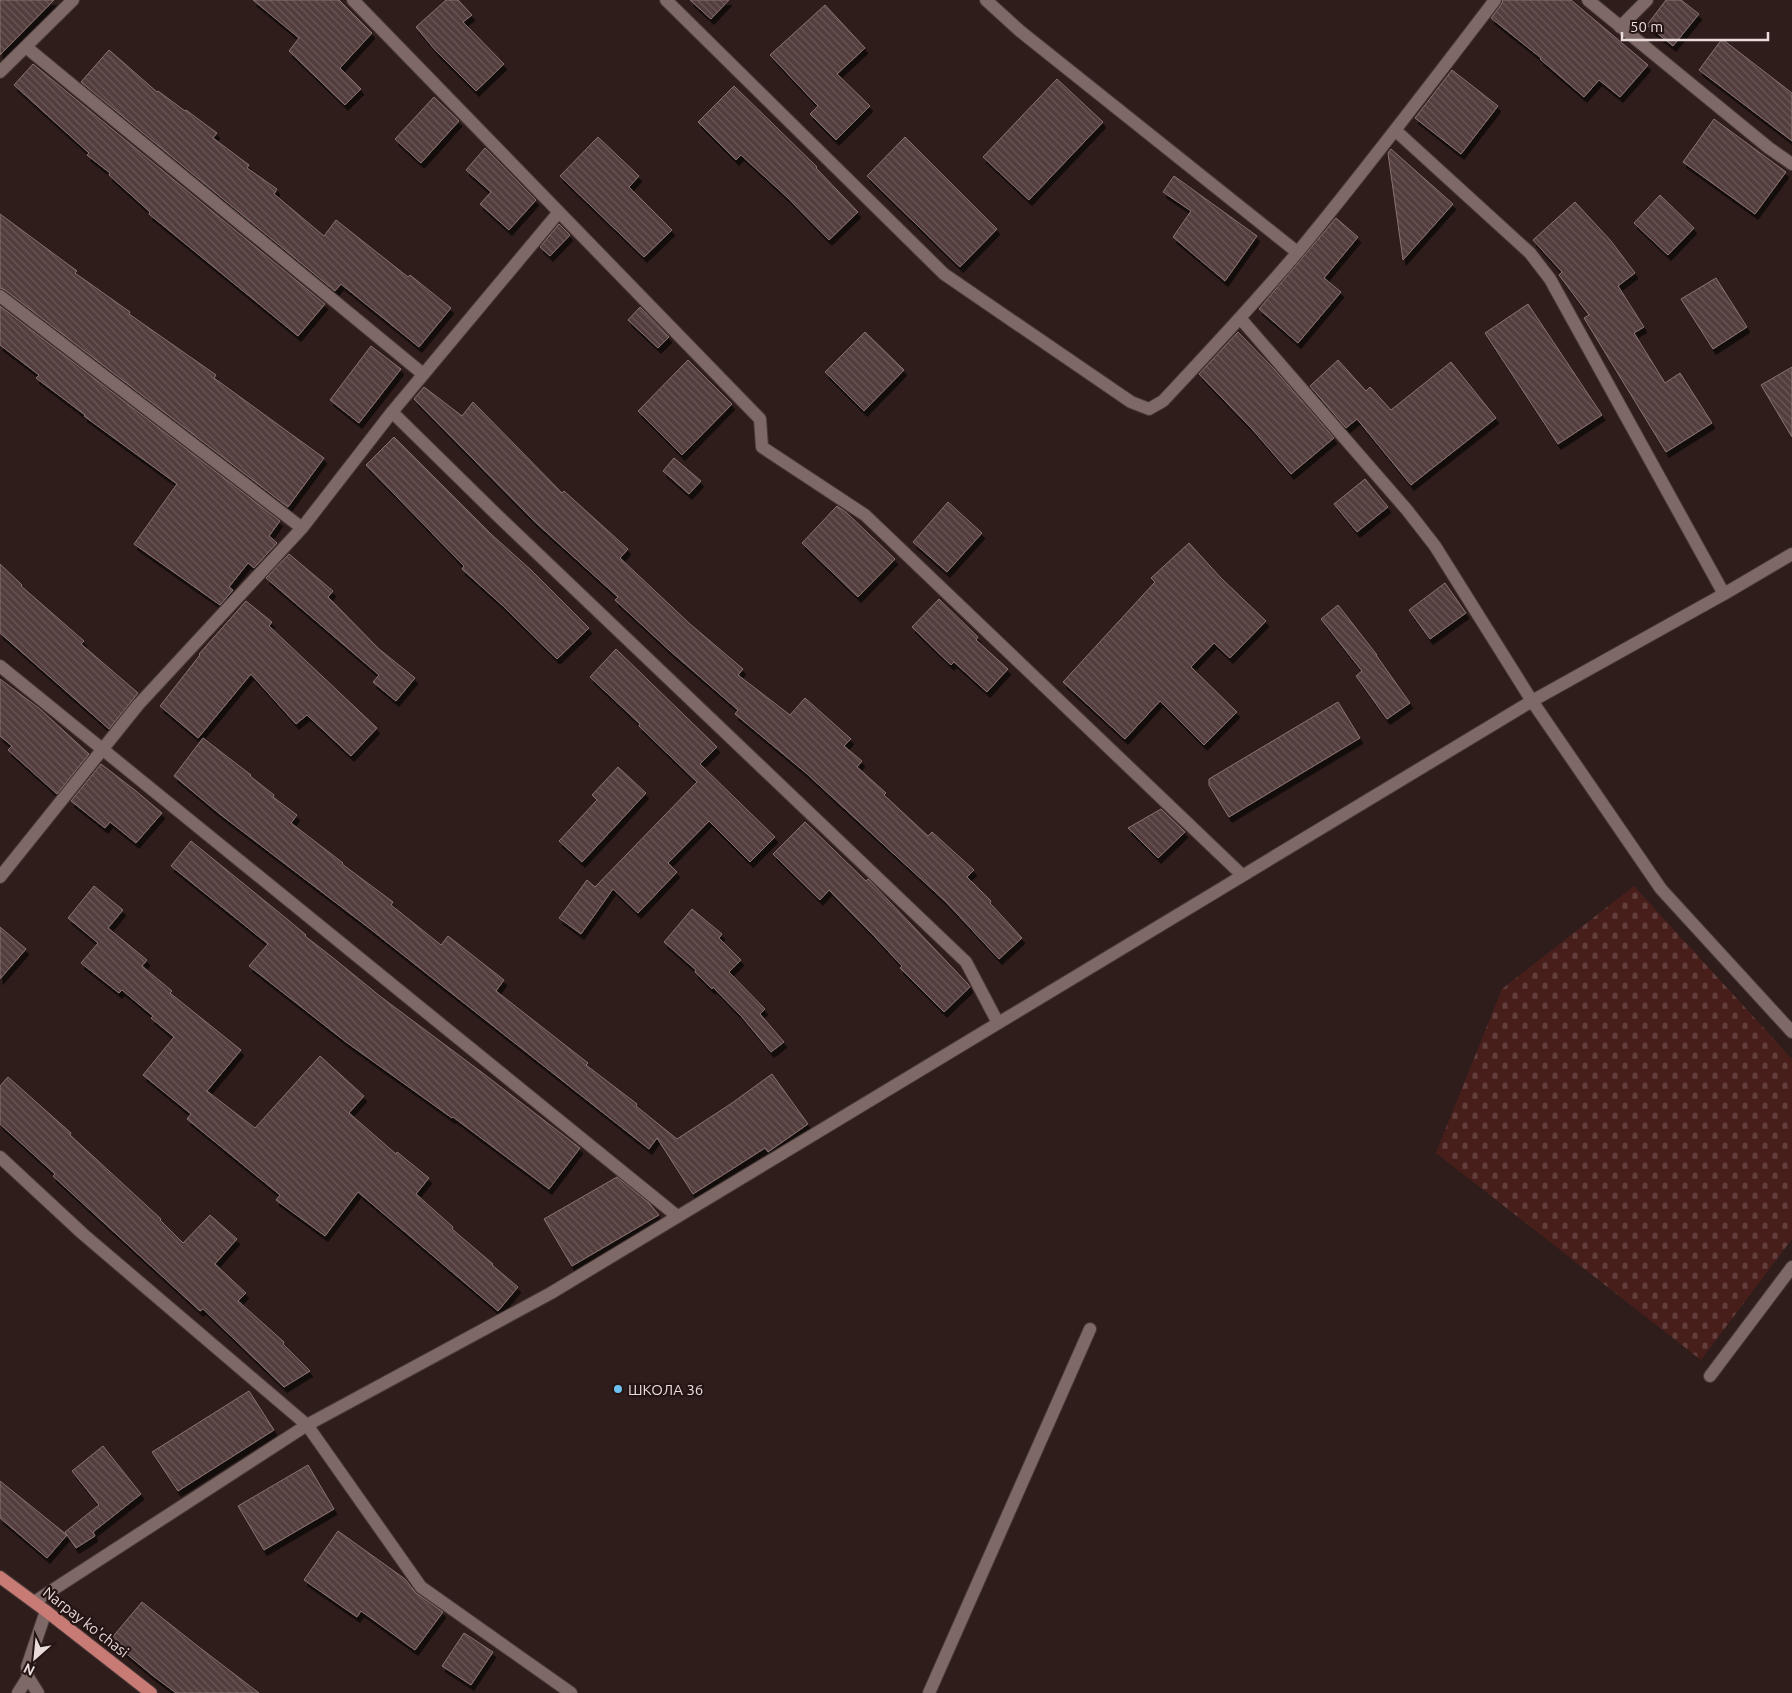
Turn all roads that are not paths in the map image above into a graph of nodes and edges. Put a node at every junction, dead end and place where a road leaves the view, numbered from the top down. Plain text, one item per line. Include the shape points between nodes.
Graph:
1 (73, 0) edge
2 (353, 0) edge
3 (666, 0) edge
4 (986, 0) edge
5 (1495, 0) edge
6 (1588, 0) edge
7 (1647, 0) edge
8 (1620, 27) junction
9 (26, 47) junction
10 (0, 72) edge
11 (1396, 130) junction
12 (1792, 164) edge
13 (559, 212) junction
14 (1297, 252) junction
15 (0, 296) edge
16 (1240, 318) junction
17 (424, 374) junction
18 (392, 412) junction
19 (302, 528) junction
20 (1792, 554) edge
21 (1724, 594) junction
22 (0, 666) edge
23 (1532, 701) junction
24 (103, 748) junction
25 (1242, 875) junction
26 (0, 876) edge
27 (998, 1023) junction
28 (1792, 1032) edge
29 (0, 1157) edge
30 (677, 1216) junction
31 (1792, 1267) edge
32 (1090, 1329) dead end
33 (1710, 1376) dead end
34 (306, 1424) junction
35 (0, 1577) edge
36 (34, 1602) junction
37 (46, 1611) junction
38 (28, 1677) junction
39 (18, 1693) edge
40 (38, 1693) edge
41 (151, 1693) edge
42 (571, 1693) edge
43 (929, 1693) edge

1 - 9 street
2 - 13 street
3 - 16 street via 944,274 1131,402 1149,409 1162,401
4 - 14 street via 1020,31
5 - 11 street
6 - 8 street
7 - 8 street
8 - 12 street
9 - 10 street
9 - 17 street
11 - 14 street
11 - 21 street via 1530,253 1550,280
13 - 17 street
13 - 25 street via 760,418 762,447 865,515
14 - 16 street
15 - 19 street
16 - 23 street via 1435,546
17 - 18 street
18 - 19 street
18 - 27 street via 966,962
19 - 24 street via 138,705
20 - 21 street
21 - 23 street
22 - 24 street
23 - 25 street
23 - 28 street via 1661,889
24 - 26 street
24 - 30 street
25 - 27 street
27 - 30 street
29 - 34 street via 83,1234
30 - 34 street via 550,1293
31 - 33 street
32 - 43 street
34 - 36 street
34 - 42 street via 421,1587
35 - 36 main road, Narpay ko'chasi
36 - 37 main road, Narpay ko'chasi
37 - 38 street via 28,1667
37 - 41 main road, Narpay ko'chasi
38 - 39 street
38 - 40 street

